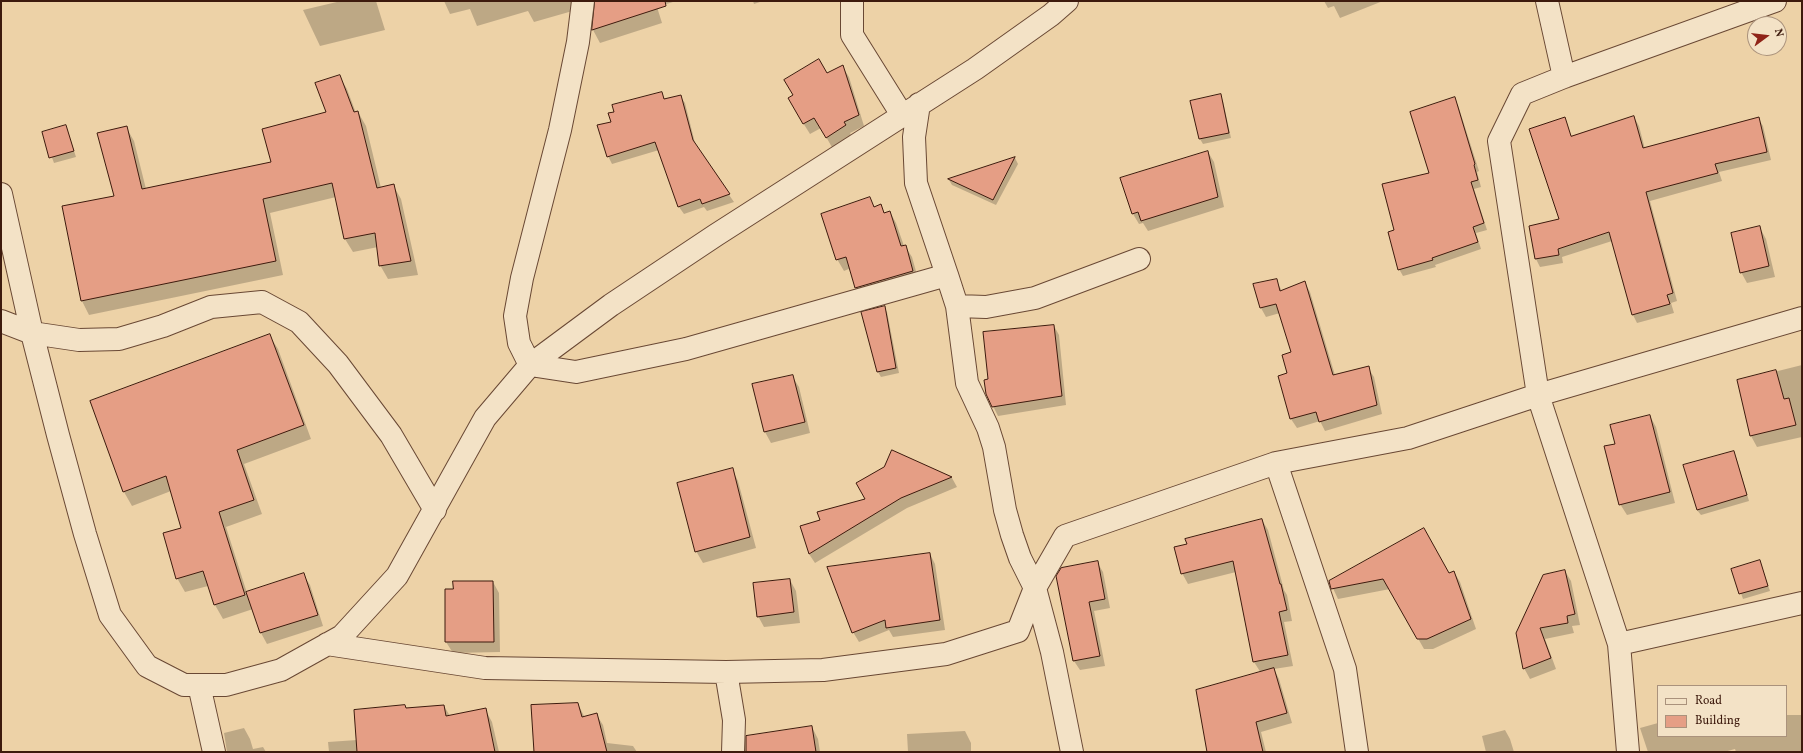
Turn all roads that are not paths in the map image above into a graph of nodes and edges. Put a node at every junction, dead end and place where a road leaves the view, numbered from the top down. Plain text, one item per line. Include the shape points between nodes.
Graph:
1 (583, 1) edge
2 (852, 1) edge
3 (1066, 1) edge
4 (1547, 1) edge
5 (1775, 1) edge
6 (1564, 77) junction
7 (911, 109) junction
8 (1, 194) edge
9 (1140, 259) dead end
10 (947, 275) junction
11 (957, 306) junction
12 (1802, 318) edge
13 (1, 321) edge
14 (32, 333) junction
15 (530, 365) junction
16 (1538, 395) junction
17 (1276, 463) junction
18 (435, 510) junction
19 (1035, 588) junction
20 (1802, 603) edge
21 (327, 644) junction
22 (1619, 644) junction
23 (726, 672) junction
24 (199, 685) junction
25 (214, 752) edge
26 (733, 752) edge
27 (1072, 752) edge
28 (1357, 752) edge
29 (1628, 752) edge

1 - 15 street via 578,42 560,130 522,278 515,316 519,343
2 - 7 street via 852,35
3 - 7 street via 1051,15 976,69
4 - 6 street
5 - 6 street
6 - 16 street via 1522,94 1499,141
7 - 10 street via 916,183
7 - 15 street via 617,300
8 - 14 street
9 - 11 street via 1035,298 986,307
10 - 11 street
10 - 15 street via 686,348 576,372
11 - 19 street via 967,383 988,428 1010,529 1020,558
12 - 16 street
13 - 14 street
14 - 18 street via 79,340 119,339 163,326 211,307 262,302 299,322 338,364 391,435
14 - 24 street via 85,534 110,615 146,666 184,685
15 - 18 street via 485,418
16 - 17 street via 1408,438
16 - 22 street
17 - 19 street via 1065,536
17 - 28 street via 1345,669
18 - 21 street via 397,576 342,636
19 - 23 street via 1018,631 946,654 823,670
19 - 27 street via 1052,652
20 - 22 street
21 - 23 street via 485,668
21 - 24 street via 281,670 226,685
22 - 29 street
23 - 26 street via 734,720
24 - 25 street

